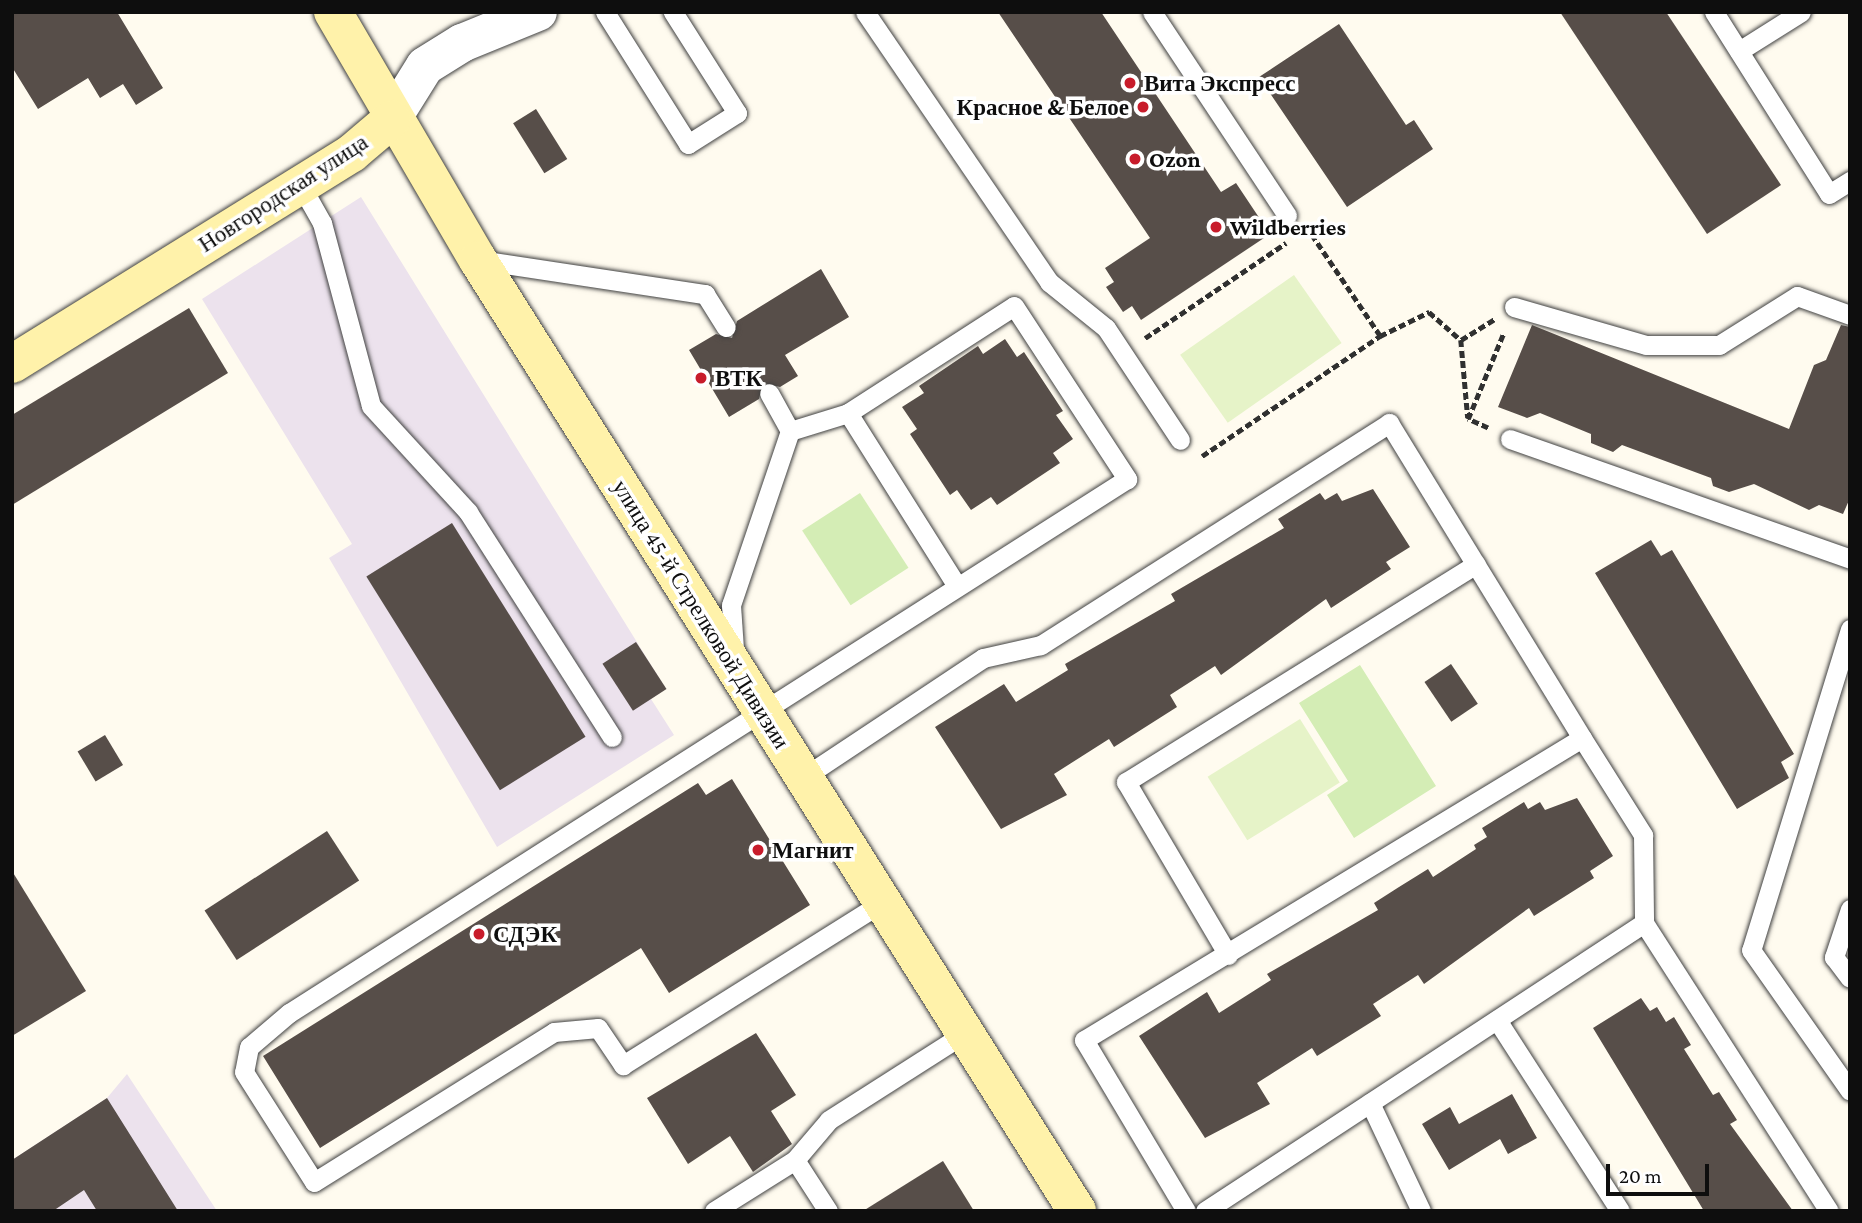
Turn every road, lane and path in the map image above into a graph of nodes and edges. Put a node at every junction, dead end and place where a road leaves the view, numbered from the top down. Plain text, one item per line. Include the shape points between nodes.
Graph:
1 (333, 12) edge
2 (538, 12) edge
3 (605, 12) edge
4 (673, 12) edge
5 (865, 12) edge
6 (1152, 12) edge
7 (1714, 12) edge
8 (1801, 12) edge
9 (1739, 51) junction
10 (393, 119) junction
11 (1850, 181) edge
12 (300, 184) junction
13 (1287, 215) dead end
14 (478, 260) junction
15 (1514, 307) junction
16 (1850, 315) edge
17 (726, 327) dead end
18 (1380, 336) junction
19 (1461, 340) junction
20 (1123, 353) junction
21 (12, 364) edge
22 (769, 393) dead end
23 (848, 413) junction
24 (1468, 419) junction
25 (790, 430) junction
26 (1510, 439) joint
27 (1180, 440) joint
28 (1850, 559) edge
29 (1476, 564) junction
30 (957, 586) junction
31 (1850, 629) edge
32 (737, 671) junction
33 (764, 714) junction
34 (612, 737) dead end
35 (1582, 738) junction
36 (804, 776) junction
37 (883, 901) junction
38 (1850, 909) edge
39 (1644, 923) junction
40 (1228, 955) junction
41 (1850, 978) edge
42 (1497, 1020) junction
43 (965, 1033) junction
44 (1850, 1091) edge
45 (1370, 1103) junction
46 (795, 1160) junction
47 (1219, 1208) edge
48 (714, 1211) edge
49 (828, 1211) edge
50 (1077, 1211) edge
51 (1186, 1211) edge
52 (1421, 1211) edge
53 (1620, 1211) edge
54 (1829, 1211) edge

1 - 10 main road, улица 45-й Стрелковой Дивизии
2 - 10 street, Новгородская улица via 462,43 425,66
3 - 4 lane via 688,144 737,113
5 - 20 lane via 1049,282 1106,328
6 - 13 lane
7 - 9 lane
8 - 9 lane
9 - 11 lane via 1829,194
10 - 12 main road, Новгородская улица via 352,153
10 - 14 main road, улица 45-й Стрелковой Дивизии
12 - 21 main road, Новгородская улица
12 - 34 lane via 322,223 371,406 468,512
14 - 17 lane via 705,294
14 - 32 main road, улица 45-й Стрелковой Дивизии
15 - 16 lane via 1646,345 1719,345 1797,296
15 - 19 path
15 - 24 path
18 - 19 path via 1429,312
18 - 20 path via 1307,228
18 - 27 path via 1195,461
19 - 24 path
20 - 27 lane
22 - 25 lane
23 - 25 lane
23 - 30 lane
23 - 30 lane via 1014,306 1127,479
24 - 26 path
25 - 32 lane via 731,605
26 - 28 lane
29 - 35 lane
29 - 36 lane via 1389,424 1041,645 983,658
29 - 40 lane via 1126,782
30 - 33 lane
31 - 44 lane via 1751,950
32 - 33 main road, улица 45-й Стрелковой Дивизии
33 - 36 main road, улица 45-й Стрелковой Дивизии
33 - 37 lane via 289,1013 248,1047 244,1072 314,1182 554,1032 598,1028 623,1065
35 - 39 lane via 1643,835
35 - 40 lane
36 - 37 main road, улица 45-й Стрелковой Дивизии
37 - 43 main road, улица 45-й Стрелковой Дивизии
38 - 41 lane via 1834,957
39 - 42 lane
39 - 54 lane
40 - 51 lane via 1083,1041
42 - 45 lane
42 - 53 lane
43 - 46 lane via 829,1120
43 - 50 main road, улица 45-й Стрелковой Дивизии
45 - 47 lane
45 - 52 lane
46 - 48 lane
46 - 49 lane

